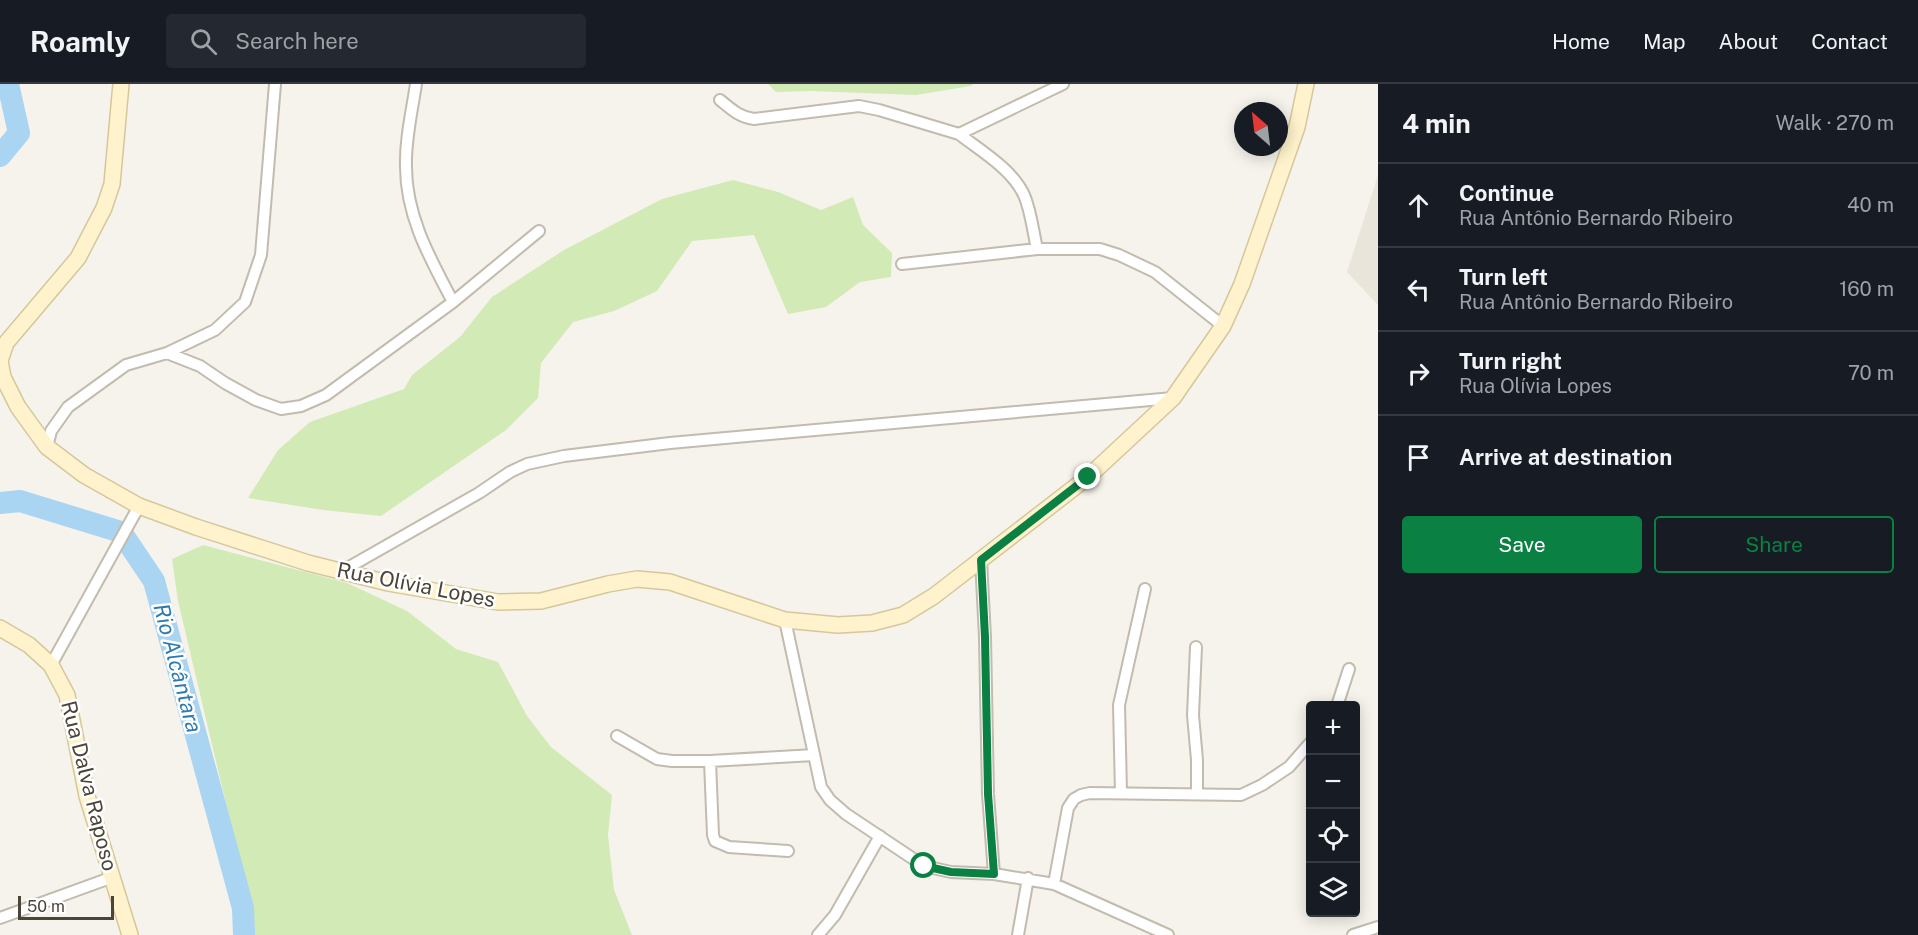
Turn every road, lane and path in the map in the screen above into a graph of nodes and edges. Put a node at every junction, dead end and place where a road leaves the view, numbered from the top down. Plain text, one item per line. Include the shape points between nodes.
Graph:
1 (121, 84) edge
2 (276, 84) edge
3 (416, 84) edge
4 (1063, 84) edge
5 (1306, 84) edge
6 (720, 100) dead end
7 (959, 134) junction
8 (539, 231) dead end
9 (1037, 249) junction
10 (902, 264) dead end
11 (453, 302) junction
12 (1223, 326) junction
13 (167, 353) junction
14 (1173, 398) junction
15 (48, 447) junction
16 (139, 506) junction
17 (981, 560) junction
18 (342, 571) junction
19 (1145, 590) dead end
20 (785, 620) junction
21 (0, 628) edge
22 (1196, 647) dead end
23 (51, 665) junction
24 (1349, 669) dead end
25 (1338, 701) edge
26 (617, 736) dead end
27 (1306, 748) edge
28 (814, 754) junction
29 (710, 761) junction
30 (1121, 793) junction
31 (1197, 795) junction
32 (880, 836) junction
33 (788, 851) dead end
34 (994, 874) junction
35 (113, 877) junction
36 (1028, 878) junction
37 (1054, 884) junction
38 (0, 918) edge
39 (1378, 927) edge
40 (130, 935) edge
41 (818, 935) edge
42 (1018, 935) edge
43 (1168, 935) edge
44 (1353, 935) edge

1 - 15 street, Rua Olívia Lopes via 112,184 105,208 78,258 6,343 0,361 3,378 18,407
2 - 13 street via 261,255 244,302 215,330
3 - 11 street via 405,166 408,194 422,243
4 - 7 street
5 - 12 street, Rua Olívia Lopes via 1297,127 1242,284
6 - 7 street via 744,118 859,106
7 - 9 street via 1003,168 1023,192
8 - 11 street
9 - 10 street
9 - 12 street via 1100,249 1119,255 1155,272
11 - 13 street via 326,395 301,406 281,409 256,400 200,366
12 - 14 street, Rua Olívia Lopes
13 - 15 street via 126,364 68,407 51,431
14 - 17 street, Rua Olívia Lopes via 1088,477
14 - 18 street via 564,456 510,472
15 - 16 street, Rua Olívia Lopes via 84,475
16 - 18 street, Rua Olívia Lopes via 258,548
16 - 23 street
17 - 20 street, Rua Olívia Lopes via 903,615 872,623 838,625
17 - 34 street
18 - 20 street, Rua Olívia Lopes via 498,602 541,601 637,579 670,582
19 - 30 street via 1119,705
20 - 28 street
21 - 23 street, Rua Dalva Raposo via 29,645
22 - 31 street via 1192,715
23 - 35 street, Rua Dalva Raposo via 67,695 87,796
24 - 25 street
26 - 29 street via 657,759
27 - 31 street via 1289,766 1241,795
28 - 29 street
28 - 32 street via 821,787 830,800
29 - 33 street via 715,841 729,847
30 - 31 street
30 - 37 street via 1090,793 1074,799 1068,808
32 - 34 street via 924,866
32 - 41 street via 835,915
34 - 36 street
35 - 38 street
35 - 40 street, Rua Dalva Raposo
36 - 37 street
36 - 42 street
37 - 43 street
39 - 44 street

